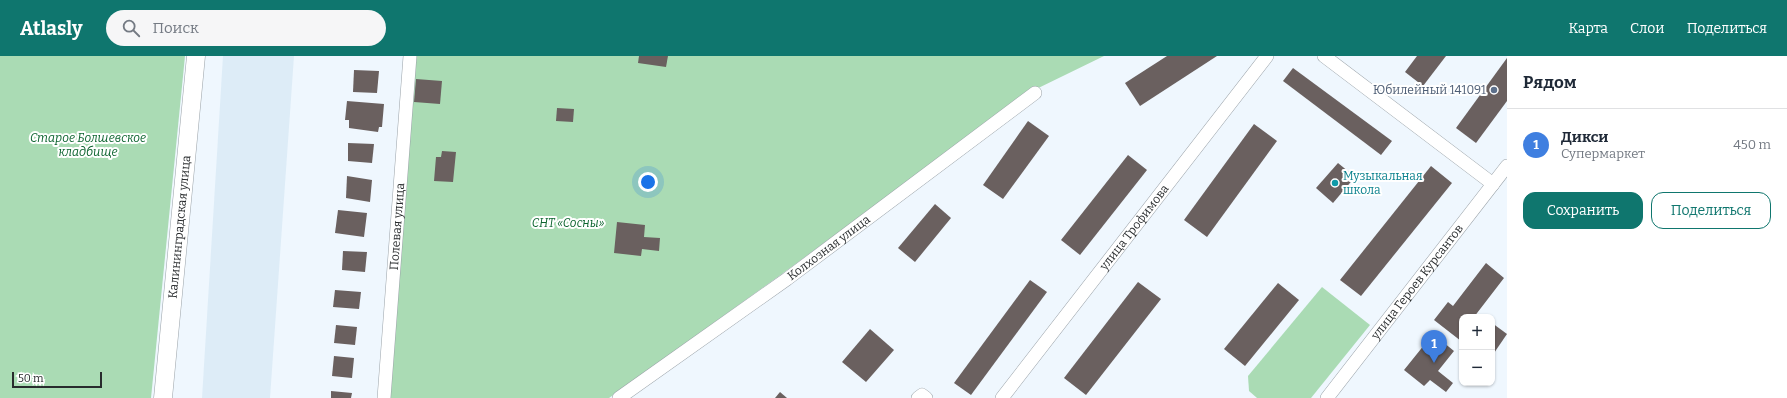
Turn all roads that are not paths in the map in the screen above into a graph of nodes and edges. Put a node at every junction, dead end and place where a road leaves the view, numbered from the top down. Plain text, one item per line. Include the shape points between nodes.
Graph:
1 (196, 56) edge
2 (410, 56) edge
3 (1267, 56) edge
4 (1324, 56) edge
5 (1035, 92) dead end
6 (1507, 166) edge
7 (1493, 184) junction
8 (163, 398) edge
9 (384, 398) edge
10 (619, 398) edge
11 (918, 398) edge
12 (926, 398) edge
13 (1002, 398) edge
14 (1327, 398) edge

1 - 8 street, Калининградская улица
2 - 9 street, Полевая улица
3 - 13 street, улица Трофимова
4 - 7 street
5 - 10 street, Колхозная улица via 788,279
6 - 7 street, улица Героев Курсантов
7 - 14 street, улица Героев Курсантов
11 - 12 street via 922,395

